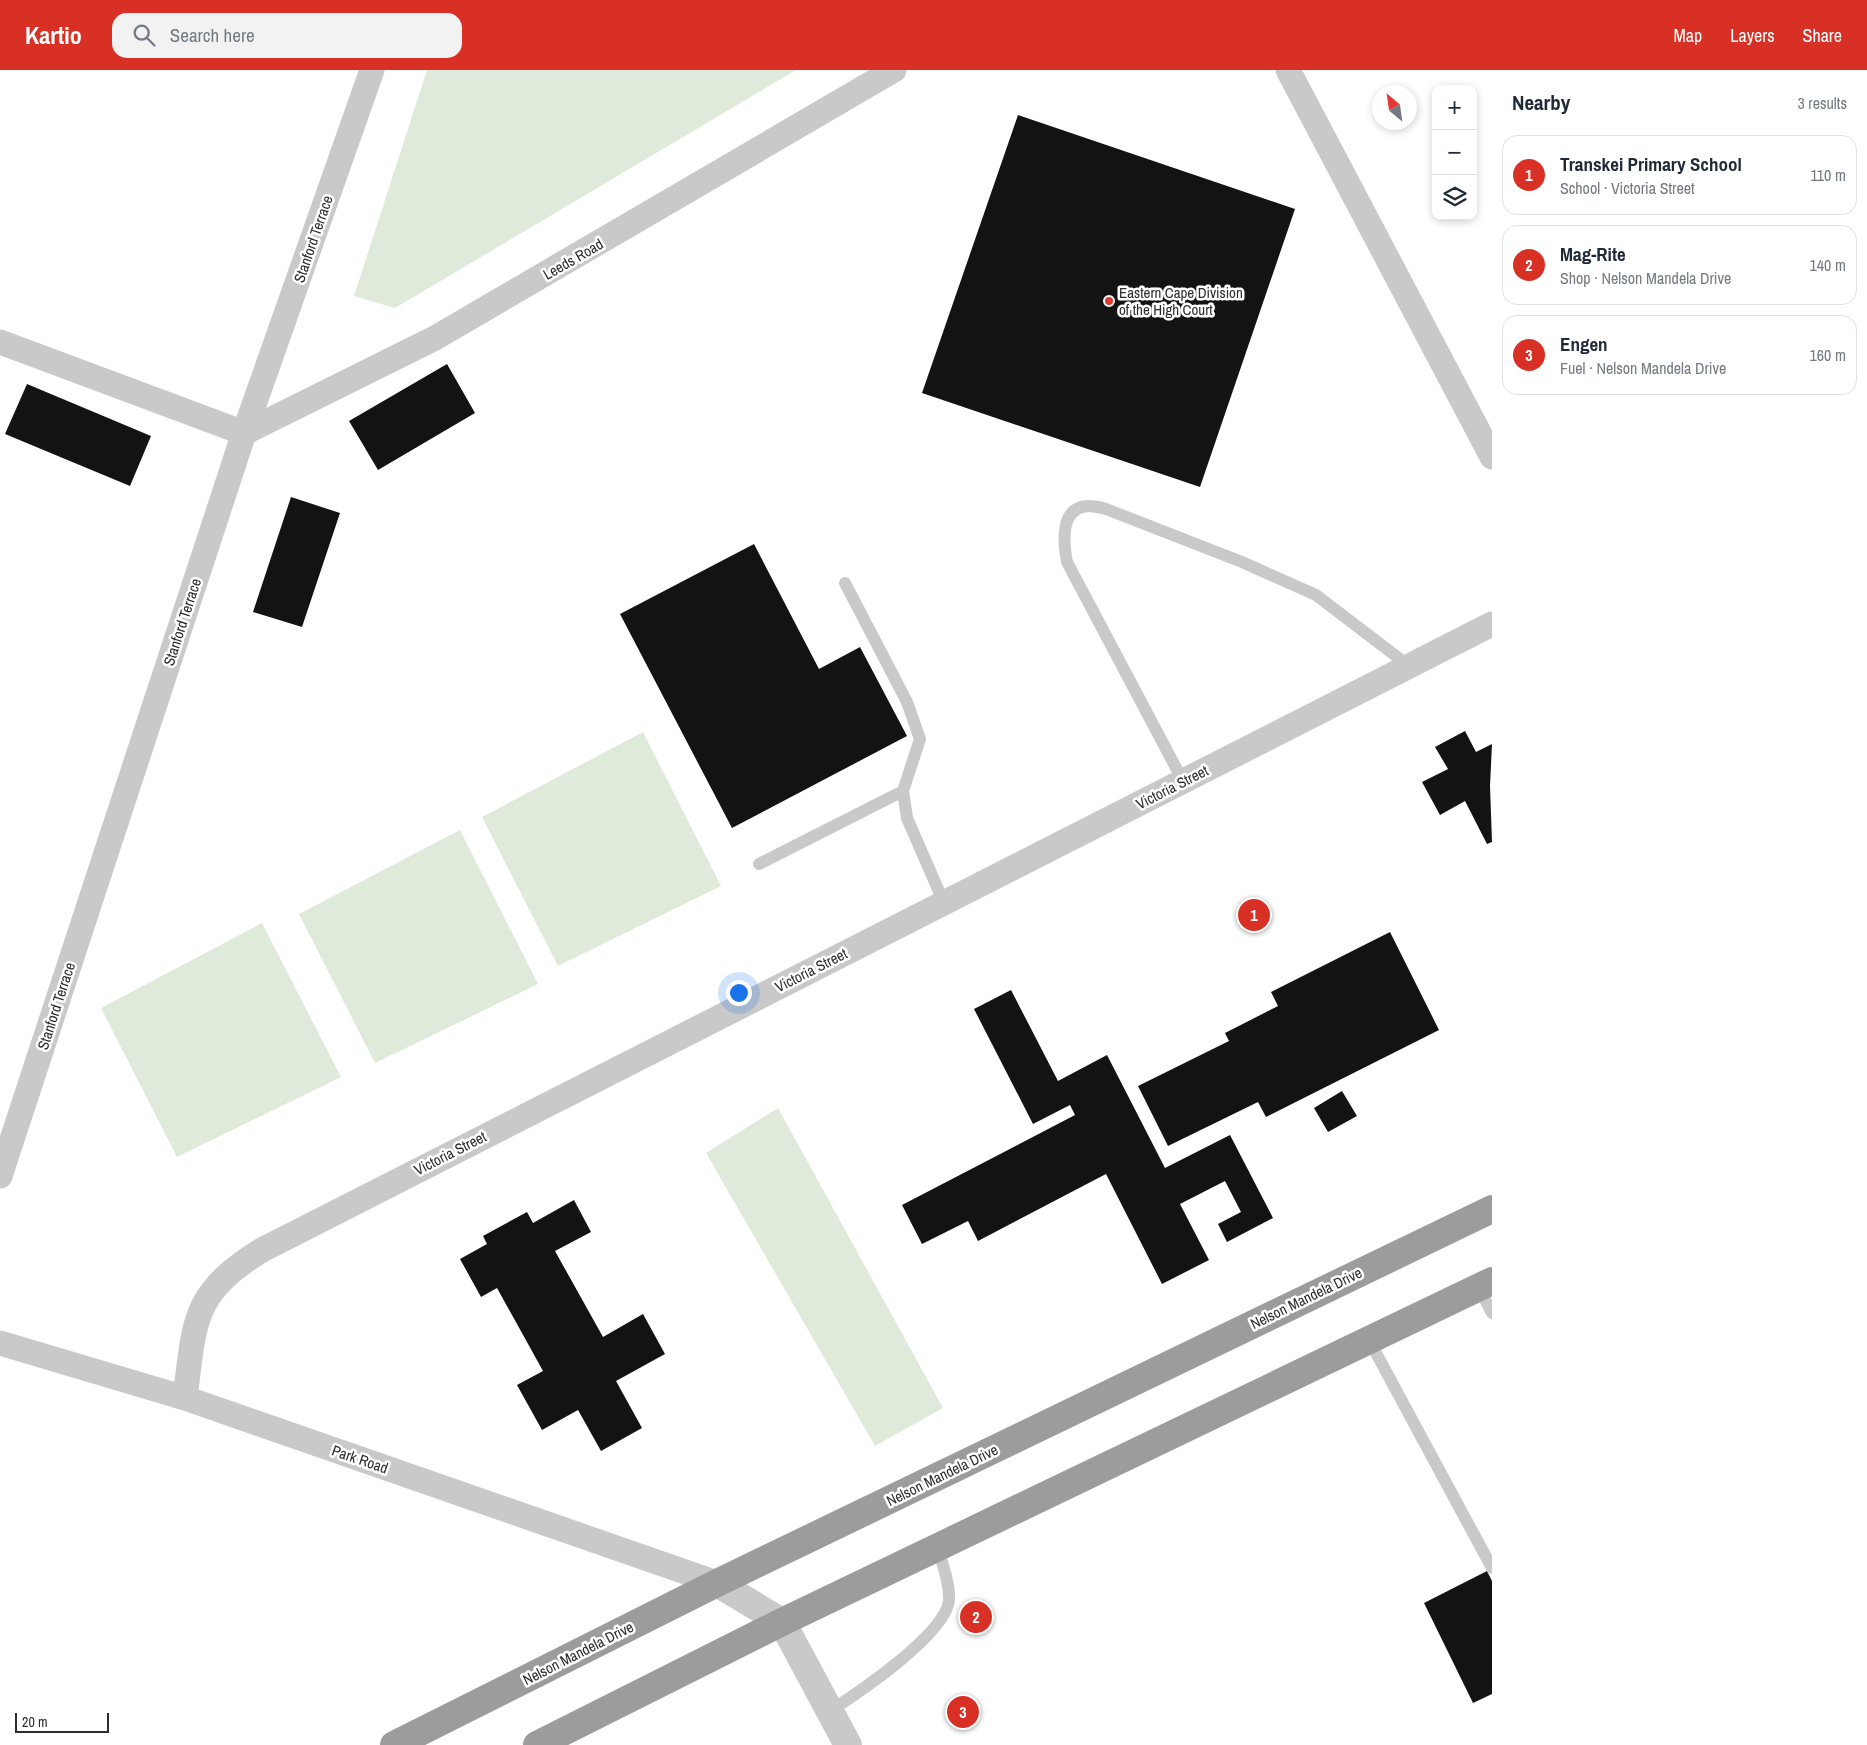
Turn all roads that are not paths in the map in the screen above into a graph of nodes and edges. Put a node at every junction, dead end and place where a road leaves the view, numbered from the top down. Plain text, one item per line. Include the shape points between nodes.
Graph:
1 (372, 70) edge
2 (894, 70) edge
3 (1288, 70) edge
4 (0, 342) edge
5 (244, 434) junction
6 (1492, 457) edge
7 (844, 583) dead end
8 (1492, 624) edge
9 (1409, 666) junction
10 (1184, 781) junction
11 (903, 791) junction
12 (759, 864) dead end
13 (944, 902) junction
14 (0, 1176) edge
15 (1492, 1209) edge
16 (1485, 1285) edge
17 (1492, 1314) edge
18 (1369, 1340) junction
19 (0, 1343) edge
20 (185, 1398) junction
21 (938, 1548) junction
22 (1492, 1568) edge
23 (718, 1583) junction
24 (782, 1622) junction
25 (830, 1711) junction
26 (394, 1745) edge
27 (537, 1745) edge
28 (848, 1745) edge

1 - 5 street, Stanford Terrace
2 - 5 street, Leeds Road via 435,338
3 - 6 street
4 - 5 street
5 - 14 street, Stanford Terrace
7 - 11 lane via 907,702 920,739
8 - 9 street, Victoria Street
9 - 10 street, Victoria Street
9 - 10 lane via 1316,594 1106,509 1092,505 1074,510 1066,519 1063,542 1066,562
10 - 13 street, Victoria Street
11 - 12 lane
11 - 13 lane via 907,818
13 - 20 street, Victoria Street via 335,1212 235,1267 213,1288 202,1305 193,1335
15 - 23 highway, Nelson Mandela Drive
16 - 17 lane
16 - 18 highway
18 - 21 highway
18 - 22 lane
19 - 20 street, Park Road
20 - 23 street, Park Road
21 - 24 highway
21 - 25 lane via 949,1600 944,1615 877,1680
23 - 24 street
23 - 26 highway, Nelson Mandela Drive
24 - 25 street
24 - 27 highway
25 - 28 street

